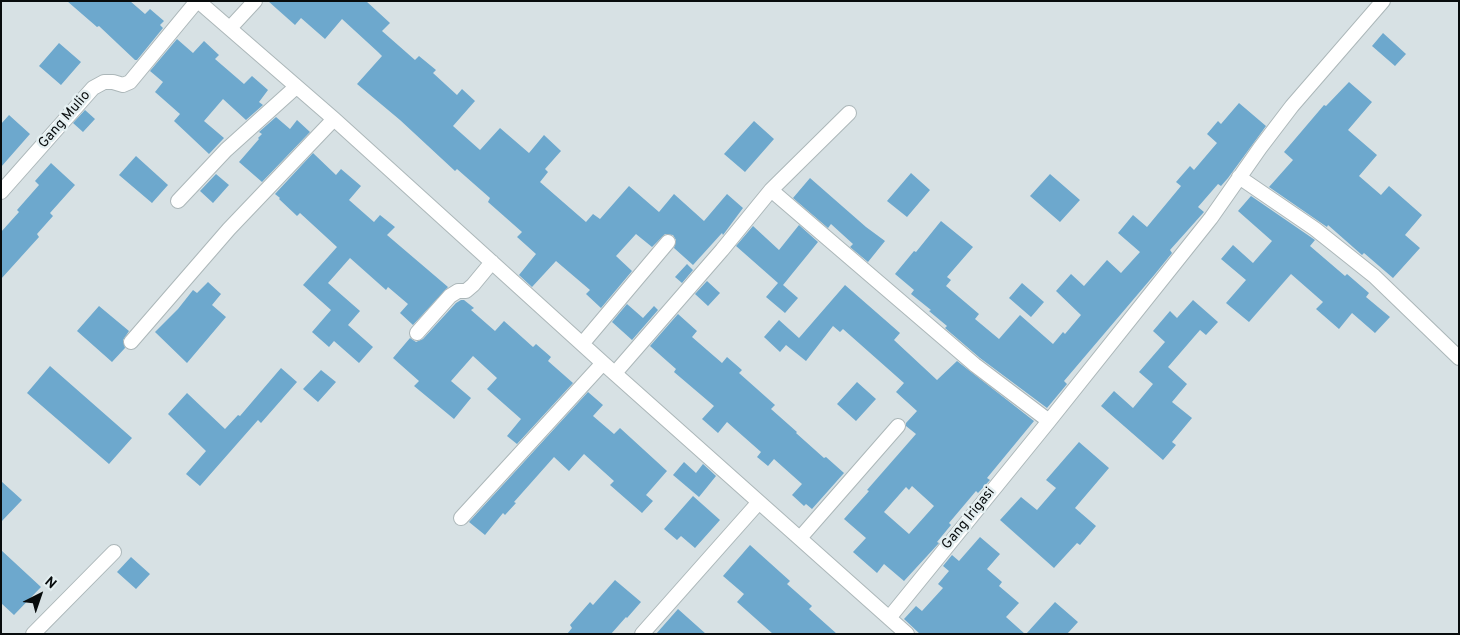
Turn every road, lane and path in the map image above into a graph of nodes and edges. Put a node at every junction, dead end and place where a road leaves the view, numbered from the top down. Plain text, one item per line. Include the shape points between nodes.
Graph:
1 (198, 1) edge
2 (255, 1) edge
3 (1382, 1) edge
4 (230, 28) junction
5 (296, 87) junction
6 (849, 113) dead end
7 (334, 119) junction
8 (1239, 178) junction
9 (771, 190) junction
10 (1, 192) edge
11 (178, 202) dead end
12 (668, 242) dead end
13 (492, 262) junction
14 (417, 333) dead end
15 (131, 342) dead end
16 (582, 344) junction
17 (1459, 358) edge
18 (603, 362) junction
19 (616, 373) junction
20 (1049, 421) junction
21 (898, 426) dead end
22 (760, 502) junction
23 (462, 518) dead end
24 (800, 538) junction
25 (114, 552) dead end
26 (889, 618) junction
27 (33, 634) edge
28 (642, 634) edge
29 (907, 634) edge

1 - 4 street
1 - 10 street, Gang Mulio via 130,82 123,85 104,82 93,88
2 - 4 street
3 - 8 street, Gang Irigasi via 1292,106
4 - 5 street
5 - 7 street
5 - 11 street via 226,150
6 - 9 street
7 - 13 street
7 - 15 street via 229,229
8 - 17 street via 1315,229 1374,276
8 - 20 street, Gang Irigasi via 1211,218
9 - 19 street
9 - 20 street via 975,365
12 - 16 street
13 - 14 street via 474,285 450,296
13 - 16 street
16 - 18 street
18 - 19 street
18 - 23 street
19 - 22 street
20 - 26 street, Gang Irigasi
21 - 24 street
22 - 24 street
22 - 28 street
24 - 26 street
25 - 27 street
26 - 29 street

